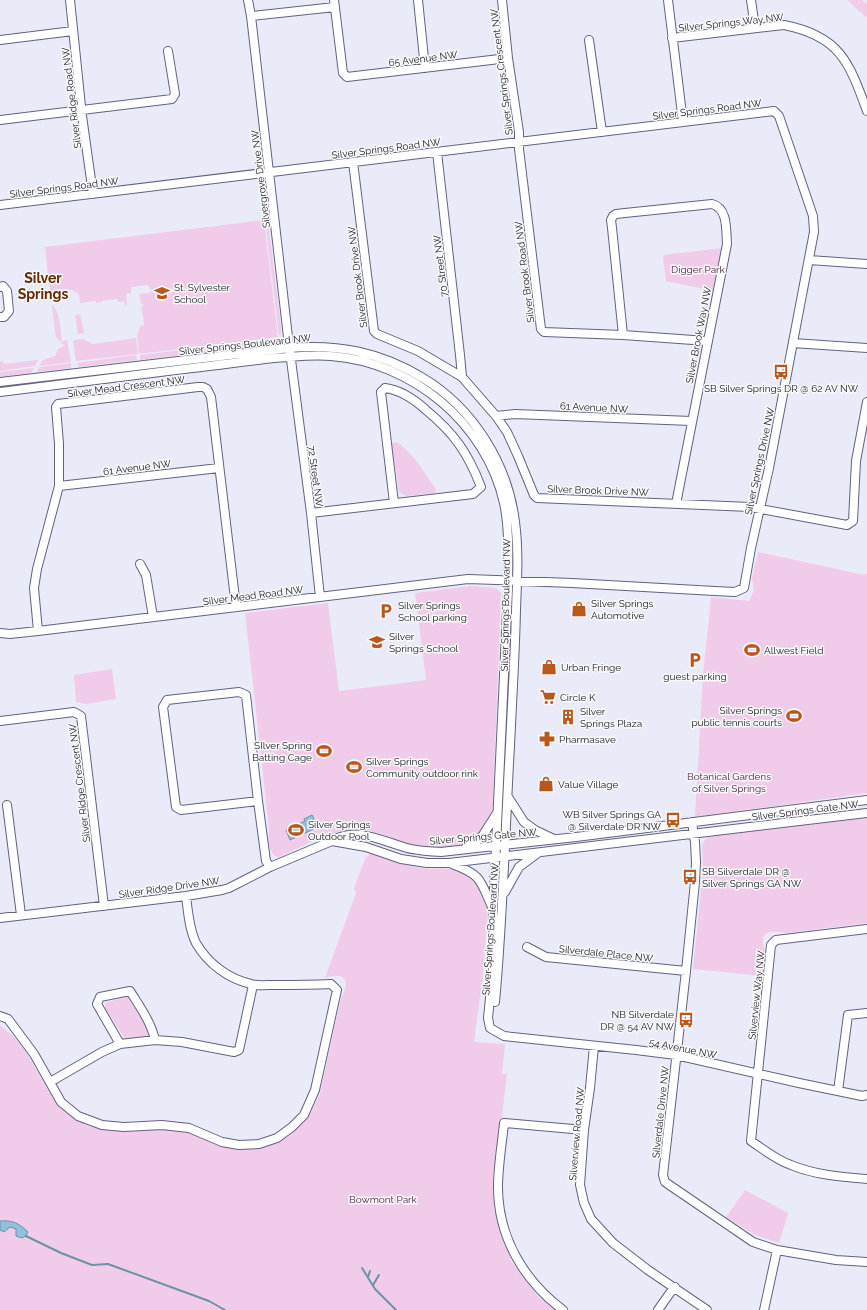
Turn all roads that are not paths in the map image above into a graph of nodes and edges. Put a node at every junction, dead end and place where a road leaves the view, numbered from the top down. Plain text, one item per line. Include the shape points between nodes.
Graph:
1 (70, 0) edge
2 (248, 0) edge
3 (418, 0) edge
4 (502, 0) edge
5 (668, 0) edge
6 (751, 0) edge
7 (334, 4) edge
8 (251, 16) junction
9 (755, 28) junction
10 (74, 31) junction
11 (672, 38) junction
12 (0, 40) edge
13 (589, 40) dead end
14 (168, 51) dead end
15 (508, 58) junction
16 (425, 68) junction
17 (82, 110) junction
18 (774, 111) joint
19 (867, 111) edge
20 (0, 120) edge
21 (683, 122) junction
22 (602, 132) junction
23 (519, 142) junction
24 (437, 152) junction
25 (354, 162) junction
26 (269, 172) junction
27 (93, 194) junction
28 (0, 205) edge
29 (809, 260) junction
30 (867, 264) edge
31 (0, 287) edge
32 (0, 317) edge
33 (624, 335) junction
34 (707, 341) junction
35 (793, 343) junction
36 (289, 348) junction
37 (867, 348) edge
38 (290, 357) junction
39 (462, 377) junction
40 (0, 382) edge
41 (0, 392) edge
42 (867, 402) edge
43 (496, 416) junction
44 (691, 421) junction
45 (219, 468) junction
46 (59, 486) junction
47 (394, 503) junction
48 (676, 504) junction
49 (759, 509) junction
50 (311, 513) junction
51 (140, 564) dead end
52 (512, 581) junction
53 (320, 597) junction
54 (236, 607) junction
55 (153, 617) junction
56 (38, 631) junction
57 (0, 634) edge
58 (0, 721) edge
59 (508, 796) junction
60 (867, 800) edge
61 (258, 801) junction
62 (8, 805) dead end
63 (498, 812) junction
64 (867, 813) edge
65 (692, 822) junction
66 (694, 834) junction
67 (555, 839) junction
68 (332, 841) junction
69 (506, 845) junction
70 (496, 846) junction
71 (463, 850) junction
72 (538, 852) junction
73 (505, 856) junction
74 (496, 858) junction
75 (449, 863) junction
76 (270, 867) junction
77 (503, 895) junction
78 (186, 896) junction
79 (104, 906) junction
80 (493, 910) junction
81 (21, 915) junction
82 (0, 918) edge
83 (867, 929) edge
84 (527, 947) dead end
85 (686, 971) junction
86 (253, 985) junction
87 (867, 1012) edge
88 (0, 1016) edge
89 (496, 1032) junction
90 (155, 1040) junction
91 (120, 1044) junction
92 (594, 1046) junction
93 (676, 1055) junction
94 (758, 1074) junction
95 (50, 1082) junction
96 (838, 1091) junction
97 (867, 1096) edge
98 (584, 1130) junction
99 (867, 1179) edge
100 (777, 1250) junction
101 (867, 1262) edge
102 (675, 1288) junction
103 (563, 1310) edge
104 (658, 1310) edge
105 (707, 1310) edge
106 (764, 1310) edge

1 - 10 street, Silver Ridge Road NW
2 - 8 street, Silvergrove Drive NW
3 - 16 street
4 - 15 street, Silver Springs Crescent NW
5 - 11 street
6 - 9 street
7 - 8 street
7 - 16 street, 65 Avenue NW via 343,73 347,77
8 - 26 street, Silvergrove Drive NW
9 - 11 street, Silver Springs Way NW
9 - 19 street, Silver Springs Way NW via 784,25 821,37 838,50 849,65
10 - 12 street
10 - 17 street, Silver Ridge Road NW
11 - 21 street
13 - 22 street
14 - 17 street via 175,94 172,99
15 - 16 street, 65 Avenue NW
15 - 23 street, Silver Springs Crescent NW
17 - 20 street
17 - 27 street, Silver Ridge Road NW
18 - 21 street, Silver Springs Road NW
18 - 29 street, Silver Springs Drive NW via 779,116 813,216 814,232
21 - 22 street, Silver Springs Road NW
22 - 23 street, Silver Springs Road NW
23 - 24 street, Silver Springs Road NW
23 - 33 street, Silver Brook Road NW via 541,329 544,332
24 - 25 street, Silver Springs Road NW
24 - 39 street, 70 Street NW
25 - 26 street, Silver Springs Road NW
25 - 39 street, Silver Brook Drive NW via 374,332 418,351
26 - 27 street, Silver Springs Road NW
26 - 36 street, Silvergrove Drive NW
27 - 28 street, Silver Springs Road NW
29 - 30 street
29 - 35 street, Silver Springs Drive NW
31 - 32 street via 7,291 9,311 4,317
33 - 34 street, Silver Brook Road NW
33 - 34 street, Silver Brook Way NW via 613,216 712,204 721,209 727,244
34 - 44 street, Silver Brook Way NW
35 - 37 street
35 - 49 street, Silver Springs Drive NW
36 - 38 street, Silvergrove Drive NW
36 - 40 street, Silver Springs Boulevard NW
36 - 52 street, Silver Springs Boulevard NW via 333,347 384,358 432,383 460,407 493,452 508,490 515,522 517,554
38 - 41 street, Silver Springs Boulevard NW
38 - 50 street, 72 Street NW
38 - 52 street, Silver Springs Boulevard NW via 330,356 376,365 398,373 418,385 453,412 484,453 500,491 505,511
39 - 43 street, Silver Brook Drive NW
42 - 49 street, Silver Brook Drive NW via 856,461 854,521 847,525
43 - 44 street, 61 Avenue NW via 515,414
43 - 48 street, Silver Brook Drive NW via 507,432 537,498
44 - 48 street, Silver Brook Way NW
45 - 46 street, 61 Avenue NW
45 - 46 street, Silver Mead Crescent NW via 211,397 207,389 198,387 58,404 56,407
45 - 54 street, Silver Mead Crescent NW
46 - 56 street, Silver Mead Crescent NW via 34,588
47 - 47 street via 473,494 481,487 474,467 442,423 412,399 395,389 385,388 381,392
47 - 50 street
48 - 49 street, Silver Brook Drive NW
49 - 52 street, Silver Springs Drive NW via 744,588 735,592
50 - 53 street, 72 Street NW
51 - 55 street via 146,575
52 - 53 street, Silver Mead Road NW via 468,579
52 - 59 street, Silver Springs Boulevard NW
52 - 63 street, Silver Springs Boulevard NW
53 - 54 street, Silver Mead Road NW
54 - 55 street, Silver Mead Road NW
55 - 56 street, Silver Mead Road NW
56 - 57 street, Silver Mead Road NW
58 - 79 street, Silver Ridge Crescent NW via 74,712 81,716
59 - 67 street via 524,822
59 - 69 street, Silver Springs Boulevard NW
60 - 65 street, Silver Springs Gate NW
61 - 61 street via 246,695 239,692 167,700 163,706 176,807 181,810
61 - 76 street via 266,861
62 - 81 street
63 - 70 street, Silver Springs Boulevard NW
63 - 71 street via 483,835
64 - 66 street, Silver Springs Gate NW
65 - 66 street, Silverdale Drive NW
65 - 67 street, Silver Springs Gate NW
66 - 72 street, Silver Springs Gate NW
66 - 85 street, Silverdale Drive NW via 696,862
67 - 69 street, Silver Springs Gate NW
68 - 71 street, Silver Springs Gate NW via 340,836 362,834 421,851
68 - 75 street, Silver Springs Gate NW via 366,847 401,859
68 - 76 street, Silver Ridge Drive NW
69 - 70 street, Silver Springs Gate NW
69 - 73 street, Silver Springs Boulevard NW
70 - 71 street, Silver Springs Gate NW
70 - 74 street, Silver Springs Boulevard NW
72 - 73 street, Silver Springs Gate NW
72 - 77 street via 519,867
73 - 74 street, Silver Springs Gate NW
73 - 77 street, Silver Springs Boulevard NW
74 - 75 street, Silver Springs Gate NW
74 - 80 street, Silver Springs Boulevard NW
75 - 80 street via 477,877 486,890
76 - 78 street, Silver Ridge Drive NW via 229,888
77 - 89 street, Silver Springs Boulevard NW via 493,1020
78 - 79 street, Silver Ridge Drive NW
78 - 86 street via 190,926 196,943 204,954 216,968 234,979
79 - 81 street, Silver Ridge Drive NW
80 - 89 street, Silver Springs Boulevard NW via 494,958 488,1018 490,1028
81 - 82 street, Silver Ridge Drive NW
83 - 94 street, Silverview Way NW via 776,940 771,945
84 - 85 street, Silverdale Place NW via 546,957
85 - 93 street, Silverdale Drive NW
86 - 90 street via 239,1050 234,1052 182,1042
86 - 95 street via 331,984 337,990 316,1090 304,1115 277,1138 259,1144 239,1145 222,1142 189,1128 162,1125 124,1128 102,1126 78,1116 61,1102
87 - 96 street via 848,1015
88 - 95 street via 8,1019 34,1054
89 - 92 street, 54 Avenue NW via 504,1036
90 - 91 street
90 - 91 street via 147,1018 130,991 100,997 97,1004
91 - 95 street
92 - 93 street, 54 Avenue NW
92 - 98 street, Silverview Road NW
93 - 94 street, 54 Avenue NW
93 - 100 street, Silverdale Drive NW via 663,1175 665,1182 753,1242
94 - 96 street, 54 Avenue NW
94 - 99 street, Silverview Way NW via 751,1140 771,1155 791,1165 830,1176
96 - 97 street, 54 Avenue NW
98 - 102 street, Silverview Road NW via 580,1186 591,1219 613,1244
98 - 103 street via 504,1123 498,1188 508,1242 528,1277
100 - 101 street, Silverdale Drive NW via 836,1260
100 - 106 street
102 - 104 street
102 - 105 street, Silverview Road NW

